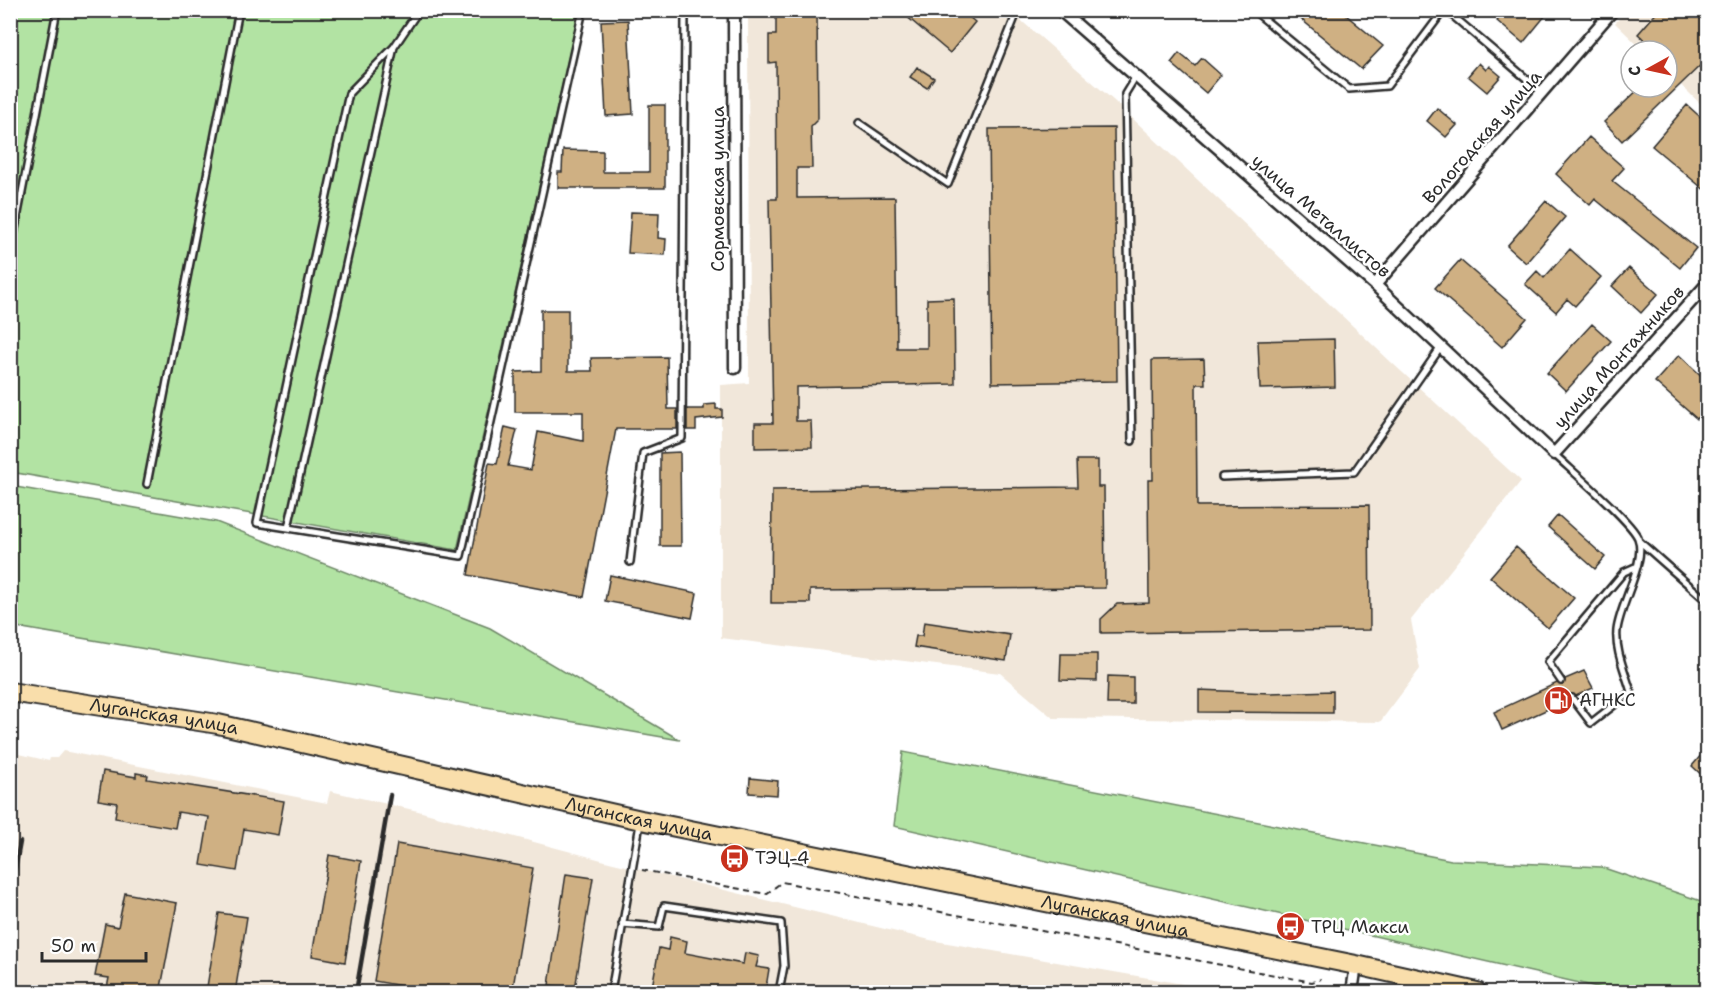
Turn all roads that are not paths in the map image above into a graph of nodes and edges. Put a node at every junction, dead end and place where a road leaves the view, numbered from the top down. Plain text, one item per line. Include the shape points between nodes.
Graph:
1 (57, 10) edge
2 (239, 10) edge
3 (419, 10) edge
4 (582, 10) edge
5 (685, 10) edge
6 (734, 10) edge
7 (1017, 10) edge
8 (1060, 10) edge
9 (1252, 10) edge
10 (1445, 10) edge
11 (1612, 10) edge
12 (394, 47) junction
13 (1136, 76) junction
14 (1542, 92) junction
15 (860, 123) dead end
16 (10, 255) edge
17 (1707, 283) edge
18 (1376, 285) junction
19 (1441, 347) junction
20 (735, 368) dead end
21 (1132, 441) dead end
22 (1554, 454) junction
23 (1222, 477) dead end
24 (147, 484) dead end
25 (288, 528) junction
26 (1639, 541) junction
27 (630, 562) dead end
28 (1635, 567) junction
29 (1707, 602) edge
30 (1561, 681) dead end
31 (10, 692) edge
32 (1572, 698) dead end
33 (641, 820) junction
34 (622, 924) junction
35 (1356, 965) junction
36 (611, 993) edge
37 (779, 993) edge
38 (1352, 993) edge
39 (1478, 993) edge

1 - 16 lane
2 - 24 lane
3 - 12 lane
4 - 25 lane via 461,556
5 - 27 lane via 682,438 643,453
6 - 20 street, Сормовская улица
7 - 15 lane via 948,184
8 - 13 street, улица Металлистов
9 - 10 lane via 1349,89 1387,86
10 - 14 lane
11 - 14 street, Вологодская улица
12 - 25 lane
12 - 25 lane via 350,93 257,523
13 - 18 street, улица Металлистов
13 - 21 lane via 1125,94
14 - 18 street, Вологодская улица
17 - 22 street, улица Монтажников
18 - 19 street, улица Металлистов
19 - 22 street, улица Металлистов
19 - 23 lane via 1354,472
22 - 26 lane via 1629,525
26 - 28 lane via 1640,558
26 - 29 lane
28 - 30 lane via 1624,572 1548,662
28 - 32 lane via 1617,631 1617,648 1631,692 1591,723
31 - 33 highway, Луганская улица via 218,724
33 - 34 lane
33 - 35 highway, Луганская улица
34 - 36 lane
34 - 37 lane via 659,927 664,906 781,923 784,966
35 - 38 street
35 - 39 highway, Луганская улица

